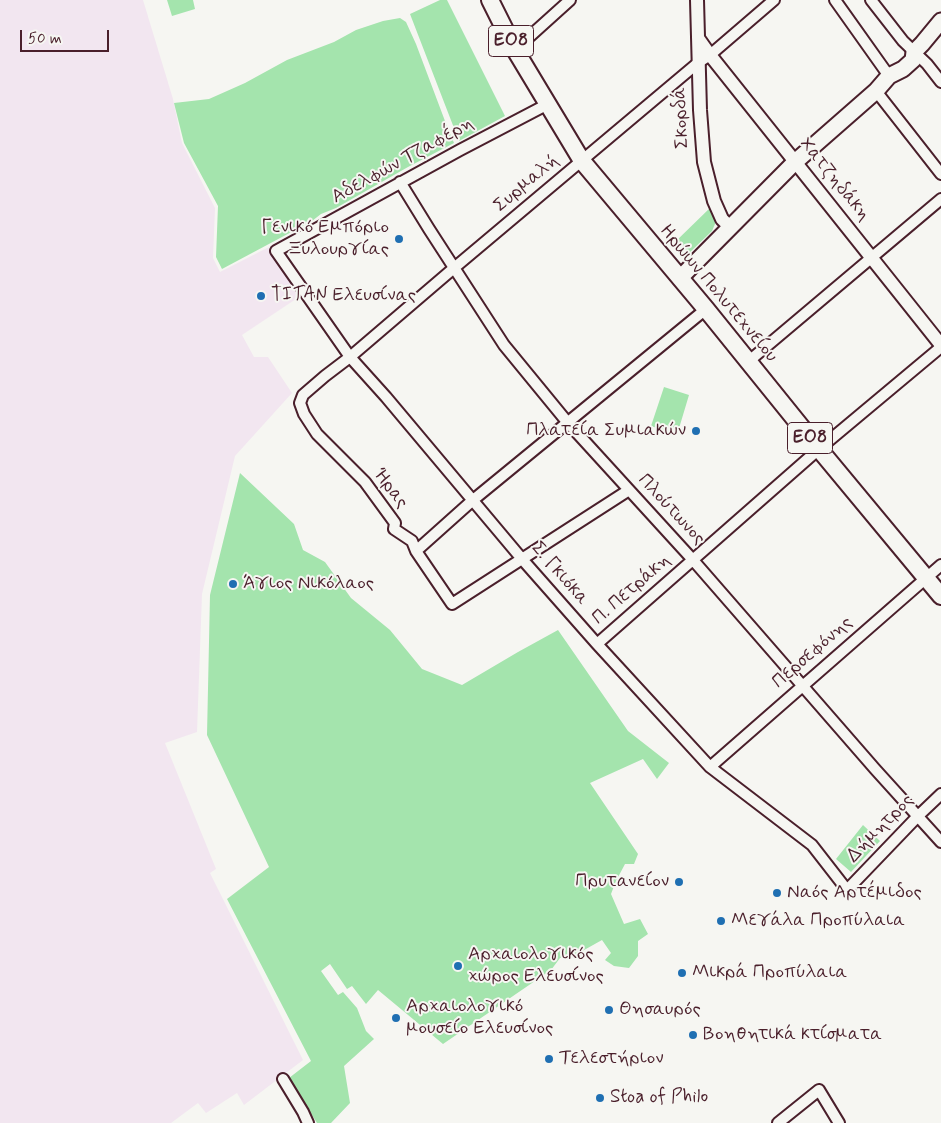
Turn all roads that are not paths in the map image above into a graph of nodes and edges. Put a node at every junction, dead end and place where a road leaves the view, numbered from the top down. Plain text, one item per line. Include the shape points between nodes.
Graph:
1 (490, 0) edge
2 (570, 0) edge
3 (697, 0) edge
4 (774, 0) edge
5 (834, 0) edge
6 (871, 0) edge
7 (941, 21) edge
8 (698, 38) junction
9 (514, 48) junction
10 (914, 52) junction
11 (710, 55) junction
12 (698, 62) junction
13 (889, 76) junction
14 (941, 82) edge
15 (876, 90) junction
16 (548, 104) junction
17 (582, 161) junction
18 (796, 162) junction
19 (941, 174) edge
20 (400, 182) junction
21 (941, 199) edge
22 (730, 227) junction
23 (276, 251) joint
24 (872, 257) junction
25 (454, 268) junction
26 (680, 278) junction
27 (706, 310) junction
28 (941, 346) edge
29 (350, 357) junction
30 (749, 361) junction
31 (303, 395) joint
32 (568, 422) junction
33 (819, 449) junction
34 (629, 490) junction
35 (473, 500) junction
36 (416, 551) junction
37 (522, 559) junction
38 (693, 560) junction
39 (941, 565) edge
40 (926, 578) junction
41 (941, 596) edge
42 (597, 644) junction
43 (802, 686) junction
44 (710, 768) junction
45 (941, 794) edge
46 (918, 816) junction
47 (941, 842) edge
48 (848, 890) joint
49 (283, 1079) dead end
50 (308, 1123) edge
51 (778, 1123) edge
52 (839, 1123) edge

1 - 9 main road, Ηρώων Πολυτεχνείου / ΕΟ8
2 - 9 street
3 - 8 street, Σκορδά
4 - 11 street, Συρμαλή
5 - 13 street
6 - 10 street
7 - 10 main road
8 - 11 street, Χατζηδάκη
8 - 12 street, Σκορδά
9 - 16 main road, Ηρώων Πολυτεχνείου / ΕΟ8
10 - 13 main road via 913,60 904,69
10 - 14 street
11 - 12 street, Συρμαλή
11 - 18 street, Χατζηδάκη
12 - 17 street, Συρμαλή
12 - 22 street, Σκορδά via 704,162 714,201 722,219
13 - 15 main road
15 - 18 main road
15 - 19 street
16 - 17 main road, Ηρώων Πολυτεχνείου / ΕΟ8
16 - 20 street, Αδελφών Τζαφέρη
17 - 25 street, Συρμαλή
17 - 26 main road, Ηρώων Πολυτεχνείου / ΕΟ8
18 - 22 main road
18 - 24 street, Χατζηδάκη
20 - 23 street, Αδελφών Τζαφέρη
20 - 25 street, Πλούτωνος
21 - 24 street
22 - 26 main road
23 - 29 street, Σ. Γκιόκα
24 - 28 street, Χατζηδάκη
24 - 30 street
25 - 29 street, Συρμαλή
25 - 32 street, Πλούτωνος via 504,345
26 - 27 main road, Ηρώων Πολυτεχνείου / ΕΟ8
27 - 30 main road, Ηρώων Πολυτεχνείου / ΕΟ8
27 - 32 street
28 - 33 street, Π. Πετράκη
29 - 31 street, Συρμαλή
29 - 35 street, Σ. Γκιόκα
30 - 33 main road, Ηρώων Πολυτεχνείου / ΕΟ8
31 - 36 street, Ήρας via 300,403 304,414 318,434 365,482 395,523 394,529 412,541
32 - 34 street, Πλούτωνος
32 - 35 street
33 - 38 street, Π. Πετράκη
33 - 40 main road, Ηρώων Πολυτεχνείου / ΕΟ8
34 - 37 street
34 - 38 street, Πλούτωνος
35 - 36 street
35 - 37 street, Σ. Γκιόκα
36 - 37 street, Ήρας via 452,604
37 - 42 street, Σ. Γκιόκα
38 - 42 street, Π. Πετράκη
38 - 43 street, Πλούτωνος
39 - 40 street, Περσεφόνης
40 - 41 main road, Ηρώων Πολυτεχνείου / ΕΟ8
40 - 43 street, Περσεφόνης
42 - 44 street, Σ. Γκιόκα
43 - 44 street, Περσεφόνης
43 - 46 street, Πλούτωνος
44 - 48 street, Σ. Γκιόκα via 812,846
45 - 46 street, Δήμητρος
46 - 47 street, Πλούτωνος
46 - 48 street, Δήμητρος
49 - 50 street
51 - 52 street via 819,1090

